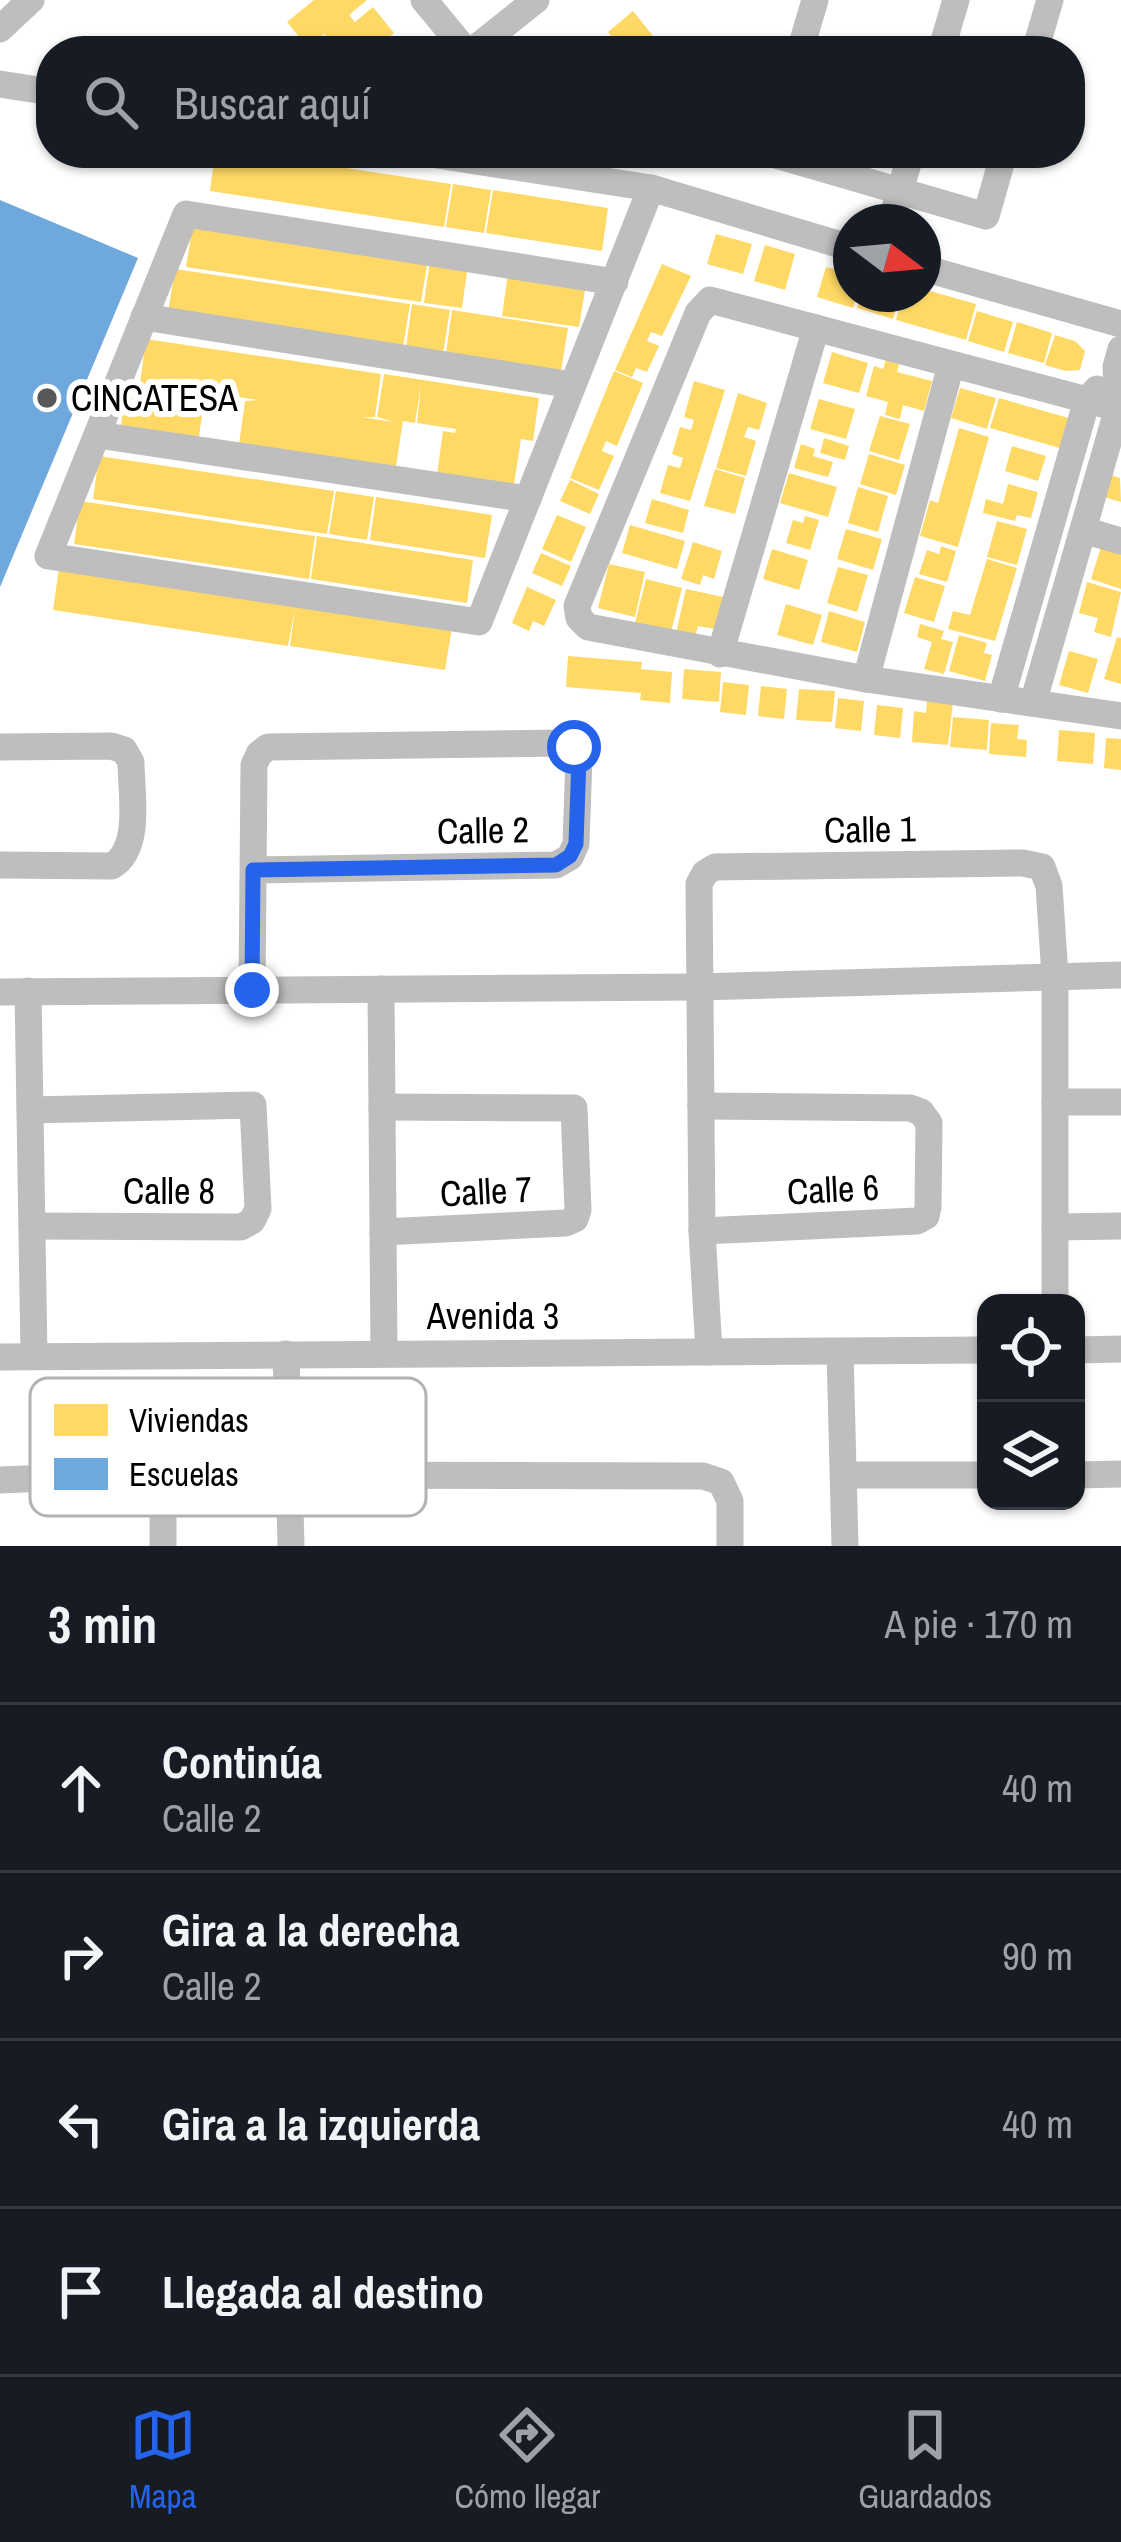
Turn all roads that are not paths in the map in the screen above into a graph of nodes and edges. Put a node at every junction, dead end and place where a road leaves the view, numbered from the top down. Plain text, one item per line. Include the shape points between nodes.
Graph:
1 (31, 0) edge
2 (424, 0) edge
3 (536, 0) edge
4 (815, 0) edge
5 (956, 0) edge
6 (1050, 0) edge
7 (0, 29) edge
8 (456, 36) edge
9 (489, 36) edge
10 (804, 36) edge
11 (945, 36) edge
12 (1039, 36) edge
13 (0, 84) edge
14 (36, 90) edge
15 (521, 168) edge
16 (816, 168) edge
17 (906, 168) edge
18 (1000, 168) edge
19 (651, 188) junction
20 (899, 193) junction
21 (896, 204) edge
22 (833, 243) edge
23 (941, 273) edge
24 (615, 282) junction
25 (144, 317) junction
26 (1121, 324) edge
27 (816, 328) junction
28 (1118, 358) edge
29 (951, 364) junction
30 (572, 385) junction
31 (1087, 400) junction
32 (1119, 409) edge
33 (98, 434) junction
34 (528, 500) junction
35 (1084, 530) junction
36 (1121, 541) edge
37 (720, 654) junction
38 (866, 679) junction
39 (1000, 699) junction
40 (1033, 704) junction
41 (1121, 716) edge
42 (0, 747) edge
43 (0, 865) edge
44 (253, 870) junction
45 (1121, 975) edge
46 (1055, 976) junction
47 (698, 987) junction
48 (381, 989) junction
49 (252, 990) junction
50 (14, 991) edge
51 (1055, 1102) junction
52 (1121, 1102) edge
53 (701, 1106) junction
54 (382, 1107) junction
55 (30, 1110) junction
56 (32, 1226) junction
57 (1121, 1226) edge
58 (1055, 1227) junction
59 (702, 1231) junction
60 (383, 1232) junction
61 (1055, 1294) edge
62 (1121, 1349) edge
63 (977, 1350) edge
64 (1085, 1350) edge
65 (384, 1352) junction
66 (709, 1352) junction
67 (840, 1352) junction
68 (286, 1354) junction
69 (34, 1356) junction
70 (0, 1357) edge
71 (287, 1378) edge
72 (1121, 1474) edge
73 (426, 1475) edge
74 (845, 1475) junction
75 (977, 1475) edge
76 (1085, 1475) edge
77 (30, 1479) edge
78 (0, 1480) edge
79 (290, 1516) edge
80 (291, 1546) edge
81 (730, 1546) edge
82 (845, 1546) edge

1 - 7 street
2 - 8 street
3 - 9 street
4 - 10 street
5 - 11 street
6 - 12 street
13 - 14 street
15 - 19 street
16 - 20 street
17 - 20 street
18 - 20 street via 986,216
19 - 22 street
19 - 24 street
20 - 21 street
23 - 26 street
24 - 25 street via 185,214
24 - 30 street
25 - 30 street
25 - 33 street
27 - 29 street
27 - 37 street
27 - 37 street via 727,302 710,300 698,313 577,606 588,627
28 - 31 street
28 - 32 street
29 - 31 street
29 - 38 street
30 - 34 street
31 - 32 street
31 - 39 street
32 - 35 street
33 - 34 street
33 - 34 street via 48,556 479,622
35 - 36 street
35 - 40 street
37 - 38 street
38 - 39 street
39 - 40 street
40 - 41 street
42 - 43 street via 111,746 130,762 124,859 112,866
44 - 44 street, Calle 2 via 254,765 268,747 566,743 579,757 576,844 556,865
44 - 49 street
45 - 46 street
46 - 47 street
46 - 47 street, Calle 1 via 1042,867 716,867 699,884
46 - 51 street
47 - 48 street
47 - 53 street
48 - 49 street
48 - 54 street
49 - 50 street
50 - 55 street
51 - 52 street
51 - 58 street
53 - 59 street
53 - 59 street, Calle 6 via 910,1108 929,1123 928,1207 917,1221
54 - 60 street
54 - 60 street, Calle 7 via 574,1108 578,1210 566,1223
55 - 56 street
55 - 56 street, Calle 8 via 253,1105 257,1209 241,1228
56 - 69 street
57 - 58 street
58 - 61 street
59 - 66 street
60 - 65 street
62 - 64 street
63 - 67 street, Avenida 3
65 - 66 street, Avenida 3
65 - 68 street, Avenida 3
66 - 67 street, Avenida 3
67 - 74 street
68 - 69 street, Avenida 3
68 - 71 street
69 - 70 street, Avenida 3
72 - 76 street
73 - 81 street via 703,1476 721,1482 730,1501
74 - 75 street
74 - 82 street
77 - 78 street
79 - 80 street

